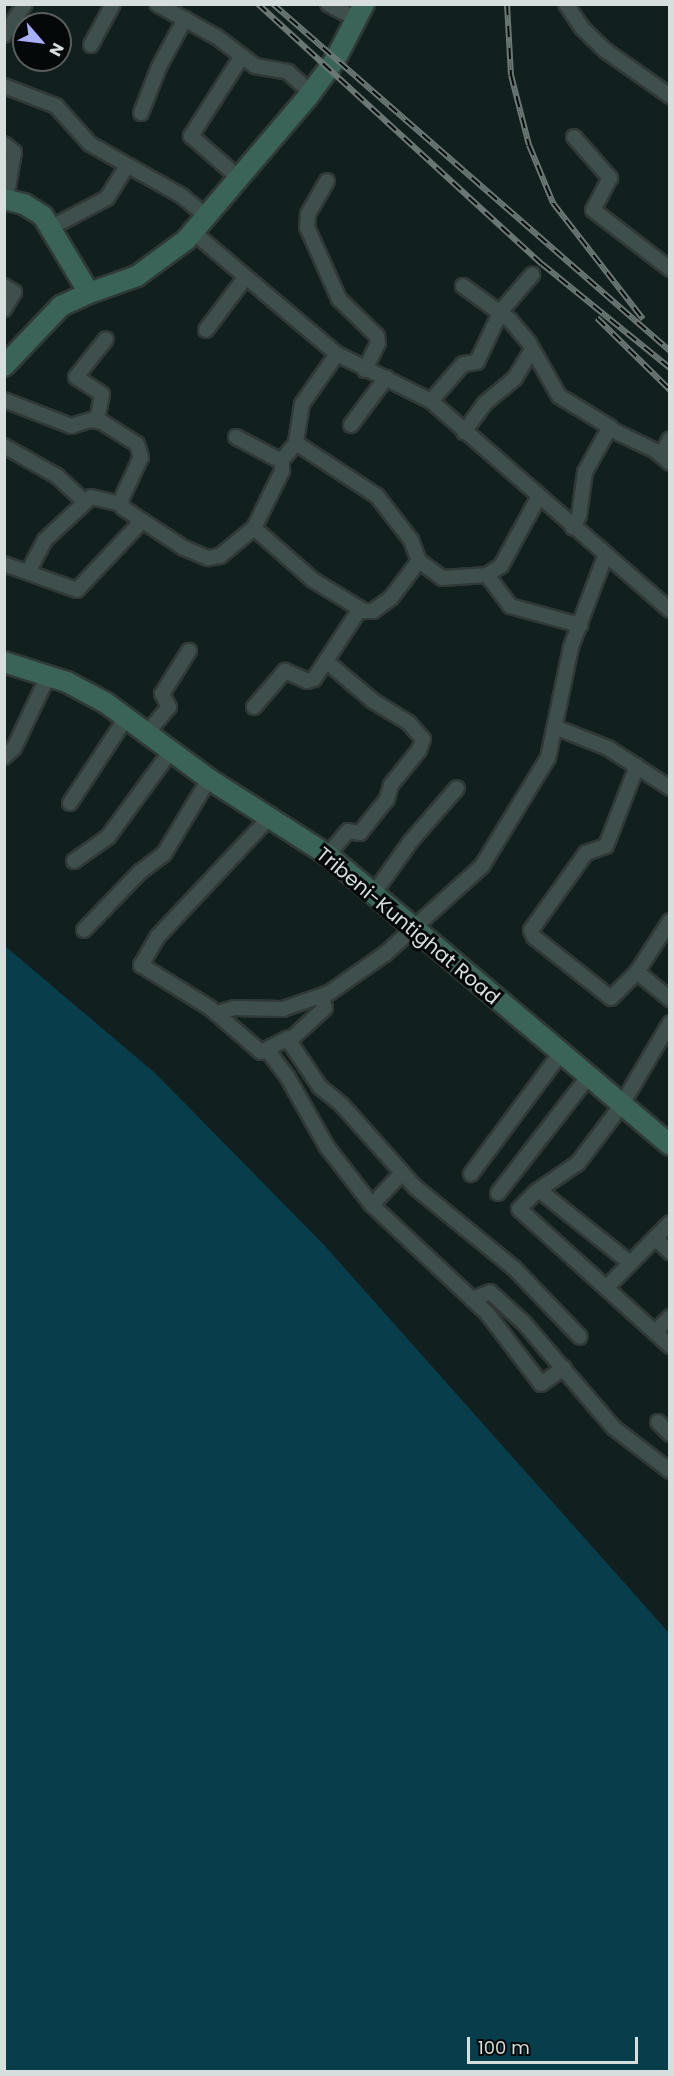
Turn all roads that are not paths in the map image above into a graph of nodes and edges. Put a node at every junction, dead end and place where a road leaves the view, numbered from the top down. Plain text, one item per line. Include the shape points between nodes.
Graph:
1 (25, 4) edge
2 (113, 4) edge
3 (157, 4) edge
4 (328, 4) edge
5 (566, 4) edge
6 (360, 12) edge
7 (185, 19) junction
8 (4, 35) edge
9 (91, 45) dead end
10 (242, 56) junction
11 (4, 86) edge
12 (311, 93) junction
13 (669, 96) edge
14 (141, 114) dead end
15 (574, 138) dead end
16 (4, 144) edge
17 (127, 166) junction
18 (239, 178) junction
19 (327, 181) dead end
20 (5, 199) edge
21 (206, 216) junction
22 (52, 227) junction
23 (193, 232) junction
24 (669, 269) edge
25 (532, 275) dead end
26 (245, 278) junction
27 (4, 286) edge
28 (463, 286) dead end
29 (88, 293) junction
30 (4, 309) edge
31 (501, 311) junction
32 (206, 330) dead end
33 (106, 339) dead end
34 (532, 350) junction
35 (338, 354) junction
36 (4, 366) edge
37 (365, 370) junction
38 (386, 378) junction
39 (4, 400) edge
40 (431, 401) junction
41 (97, 420) junction
42 (351, 425) dead end
43 (610, 429) junction
44 (464, 432) junction
45 (237, 437) dead end
46 (669, 439) edge
47 (296, 443) junction
48 (4, 446) edge
49 (665, 459) edge
50 (282, 460) junction
51 (538, 498) junction
52 (85, 502) junction
53 (121, 504) junction
54 (142, 521) junction
55 (573, 527) junction
56 (254, 528) junction
57 (606, 555) junction
58 (419, 561) junction
59 (4, 564) edge
60 (28, 572) junction
61 (487, 575) junction
62 (360, 609) junction
63 (669, 610) edge
64 (580, 625) junction
65 (189, 651) dead end
66 (4, 662) edge
67 (326, 662) junction
68 (48, 676) junction
69 (254, 707) dead end
70 (126, 717) junction
71 (557, 728) junction
72 (147, 733) junction
73 (171, 751) junction
74 (4, 757) edge
75 (637, 766) junction
76 (209, 780) junction
77 (458, 788) dead end
78 (669, 788) edge
79 (70, 803) dead end
80 (269, 818) junction
81 (328, 855) junction
82 (74, 861) dead end
83 (374, 893) junction
84 (669, 921) edge
85 (414, 927) junction
86 (84, 930) dead end
87 (637, 972) junction
88 (322, 996) junction
89 (669, 999) edge
90 (217, 1013) junction
91 (669, 1023) edge
92 (289, 1038) junction
93 (268, 1051) junction
94 (560, 1054) junction
95 (588, 1077) junction
96 (621, 1106) junction
97 (669, 1146) edge
98 (401, 1174) junction
99 (471, 1174) dead end
100 (539, 1190) junction
101 (498, 1193) dead end
102 (372, 1205) junction
103 (669, 1223) edge
104 (655, 1238) junction
105 (669, 1252) edge
106 (630, 1263) junction
107 (608, 1286) junction
108 (472, 1299) junction
109 (669, 1317) edge
110 (655, 1332) junction
111 (580, 1337) dead end
112 (669, 1346) edge
113 (564, 1368) junction
114 (658, 1422) dead end
115 (669, 1434) edge
116 (669, 1472) edge

1 - 8 street
2 - 9 street
3 - 7 street
4 - 6 street
5 - 13 street via 582,28 606,51
6 - 12 main road via 335,60
7 - 10 street
7 - 14 street via 159,67
10 - 12 street via 259,68 288,72
10 - 18 street via 191,136
11 - 17 street via 56,106 82,138
12 - 18 main road
15 - 24 street via 610,178 593,210
16 - 20 street via 14,152
17 - 21 street via 182,196
17 - 22 street via 107,198
18 - 21 main road
19 - 37 street via 308,214 307,227 339,299 377,336 378,343
20 - 22 main road via 24,204
21 - 23 main road
22 - 29 main road
23 - 26 street
23 - 29 main road via 137,276
25 - 31 street
26 - 32 street
26 - 35 street
27 - 30 street via 14,292
28 - 31 street
29 - 36 main road via 61,306
31 - 34 street
31 - 40 street via 477,362 463,364
33 - 41 street via 76,377 102,394
34 - 43 street via 559,396 602,419
34 - 44 street via 515,378 484,404
35 - 37 street
35 - 47 street via 302,404
37 - 38 street
38 - 40 street
38 - 42 street
39 - 41 street via 71,426
40 - 44 street
41 - 53 street via 137,444 142,452
43 - 49 street
43 - 55 street via 585,472 579,516
44 - 51 street
45 - 50 street
46 - 49 street
47 - 50 street
47 - 58 street via 384,502 411,540
48 - 52 street via 57,476
50 - 56 street via 282,471
51 - 55 street
51 - 61 street via 506,560
52 - 53 street via 94,496
52 - 60 street via 45,540
53 - 54 street
54 - 56 street via 184,548 208,558 220,556
54 - 60 street via 77,590
55 - 57 street
56 - 62 street via 314,580
57 - 63 street
57 - 64 street
58 - 61 street via 446,579
58 - 62 street via 379,608
59 - 60 street
61 - 64 street via 510,606
62 - 67 street
64 - 71 street via 571,647
65 - 72 street via 162,694 169,706
66 - 68 main road, Tribeni-Kuntighat Road
67 - 69 street via 311,681 290,671 281,673
67 - 81 street via 366,696 409,723 423,739 391,785 387,799 360,833 348,831
68 - 70 main road, Tribeni-Kuntighat Road
68 - 74 street via 14,748
70 - 72 main road, Tribeni-Kuntighat Road
70 - 79 street
71 - 75 street via 593,740
71 - 85 street via 548,758 492,853 457,891
72 - 73 main road, Tribeni-Kuntighat Road
73 - 76 main road, Tribeni-Kuntighat Road
73 - 82 street via 108,837
75 - 78 street
75 - 87 street via 606,846 586,853 531,930 534,937 611,998
76 - 80 main road, Tribeni-Kuntighat Road
76 - 86 street via 164,854 140,872
77 - 83 street via 411,841
80 - 81 main road, Tribeni-Kuntighat Road
80 - 90 street via 158,936 142,962 142,967
81 - 83 main road, Tribeni-Kuntighat Road
83 - 85 main road, Tribeni-Kuntighat Road
84 - 87 street
85 - 88 street via 385,954
85 - 94 main road, Tribeni-Kuntighat Road
87 - 89 street
88 - 90 street via 284,1009 234,1008
88 - 92 street via 325,1008
90 - 93 street via 261,1052
91 - 96 street
92 - 93 street
92 - 98 street via 320,1087 342,1105
93 - 102 street via 327,1147
94 - 95 main road, Tribeni-Kuntighat Road
94 - 99 street
95 - 96 main road, Tribeni-Kuntighat Road
95 - 101 street
96 - 97 main road, Tribeni-Kuntighat Road
96 - 100 street via 578,1163
98 - 102 street
98 - 111 street via 514,1268
100 - 106 street
100 - 107 street via 520,1212
102 - 108 street
103 - 104 street
104 - 105 street
104 - 106 street
106 - 107 street
107 - 110 street
108 - 113 street via 490,1292
108 - 113 street via 541,1384
109 - 110 street
110 - 112 street
113 - 116 street via 614,1428
114 - 115 street

